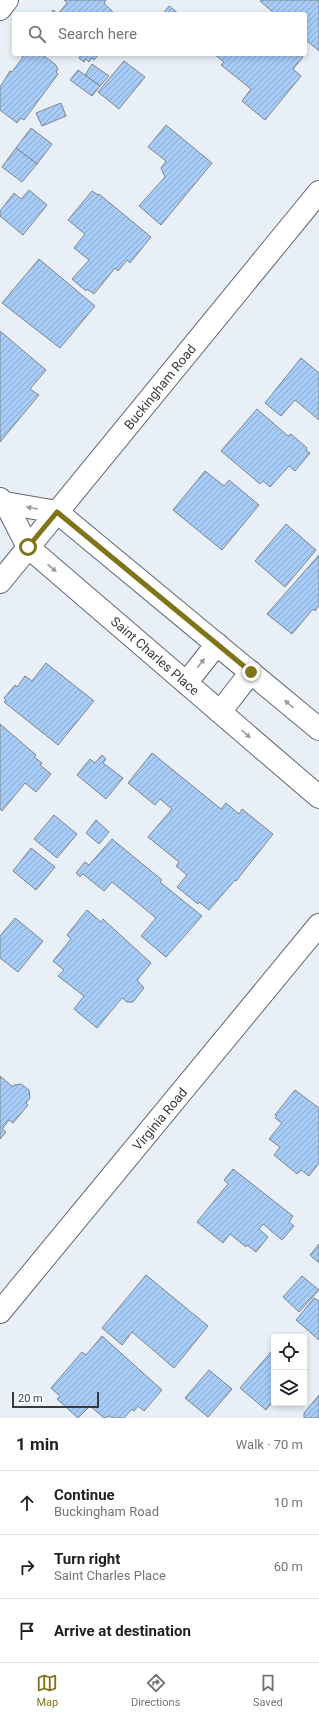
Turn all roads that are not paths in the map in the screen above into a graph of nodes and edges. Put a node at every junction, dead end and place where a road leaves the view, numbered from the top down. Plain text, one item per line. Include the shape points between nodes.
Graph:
1 (7, 0) edge
2 (0, 9) edge
3 (319, 192) edge
4 (2, 501) edge
5 (57, 512) junction
6 (28, 547) junction
7 (0, 582) edge
8 (217, 644) junction
9 (251, 672) junction
10 (186, 683) junction
11 (220, 712) junction
12 (319, 729) edge
13 (319, 797) edge
14 (319, 925) edge
15 (0, 1312) edge

1 - 2 street
3 - 5 street, Buckingham Road
5 -> 4 street, Saint Charles Place
4 - 6 street, Saint Charles Place
5 - 6 street, Buckingham Road
5 - 8 street, Saint Charles Place
6 - 7 street, Buckingham Road
6 -> 10 street, Saint Charles Place
8 - 9 street, Saint Charles Place
10 -> 8 street
9 - 11 street
12 -> 9 street, Saint Charles Place
10 - 11 street, Saint Charles Place
11 -> 13 street, Saint Charles Place
14 - 15 street, Virginia Road

